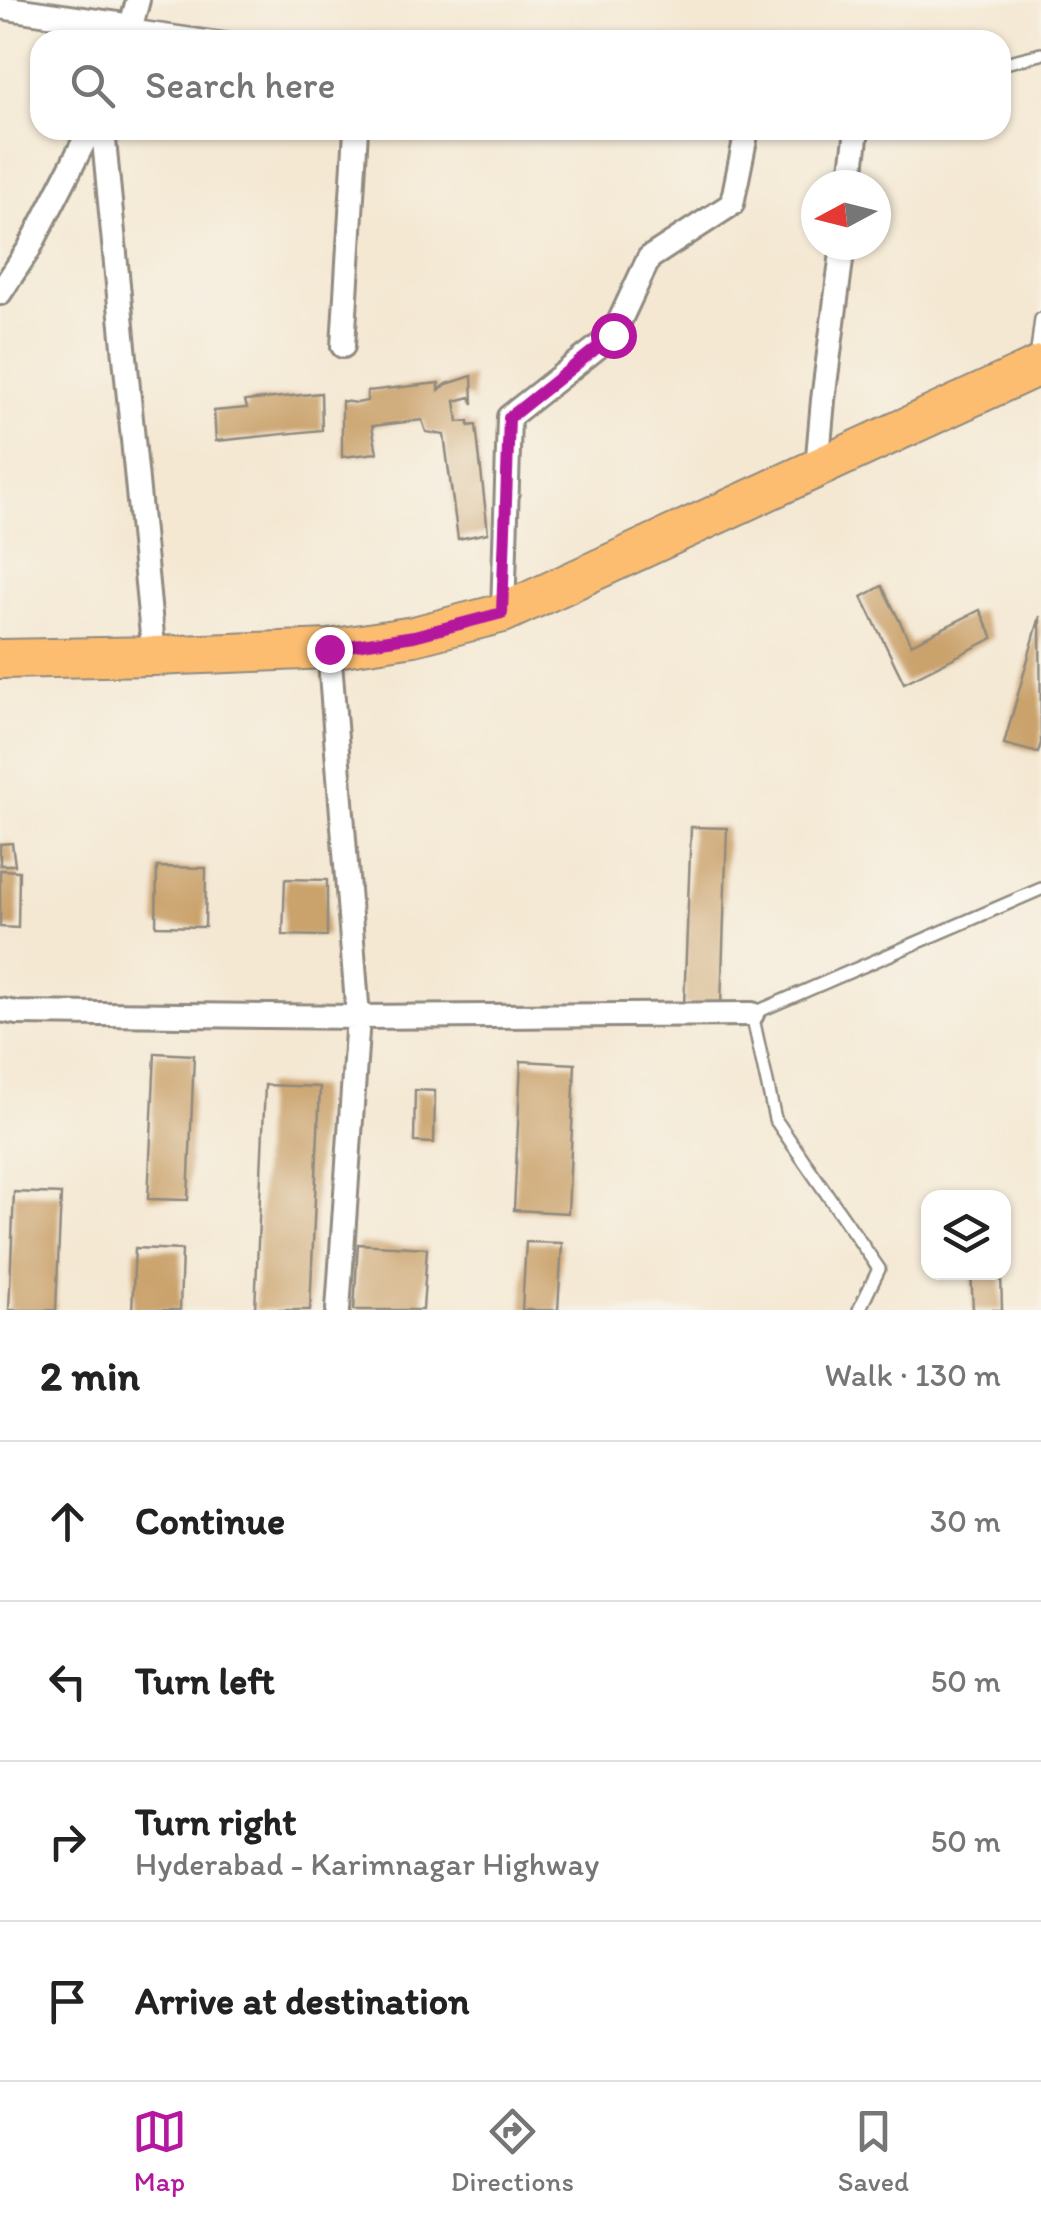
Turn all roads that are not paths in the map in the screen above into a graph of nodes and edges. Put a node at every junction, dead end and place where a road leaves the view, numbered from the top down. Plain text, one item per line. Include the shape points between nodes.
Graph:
1 (138, 0) edge
2 (0, 7) edge
3 (115, 30) edge
4 (131, 30) edge
5 (1041, 54) edge
6 (1011, 62) edge
7 (85, 140) edge
8 (104, 140) edge
9 (355, 140) edge
10 (745, 140) edge
11 (857, 140) edge
12 (852, 170) edge
13 (840, 260) edge
14 (0, 294) edge
15 (1041, 319) edge
16 (342, 346) dead end
17 (1038, 366) edge
18 (817, 468) junction
19 (502, 613) junction
20 (329, 649) junction
21 (154, 656) junction
22 (0, 659) edge
23 (1041, 889) edge
24 (0, 1010) edge
25 (752, 1014) junction
26 (358, 1017) junction
27 (338, 1310) edge
28 (859, 1310) edge

1 - 4 street
2 - 3 street
5 - 6 lane
7 - 14 street
8 - 21 street
9 - 16 street
10 - 19 street via 732,204 649,258 613,335 509,418
11 - 12 street
13 - 18 street
15 - 17 lane
17 - 18 main road
18 - 19 main road
19 - 20 main road
20 - 21 main road
20 - 26 street
21 - 22 main road
23 - 25 lane
24 - 26 street
25 - 26 street
25 - 28 lane via 775,1119 878,1269
26 - 27 street

